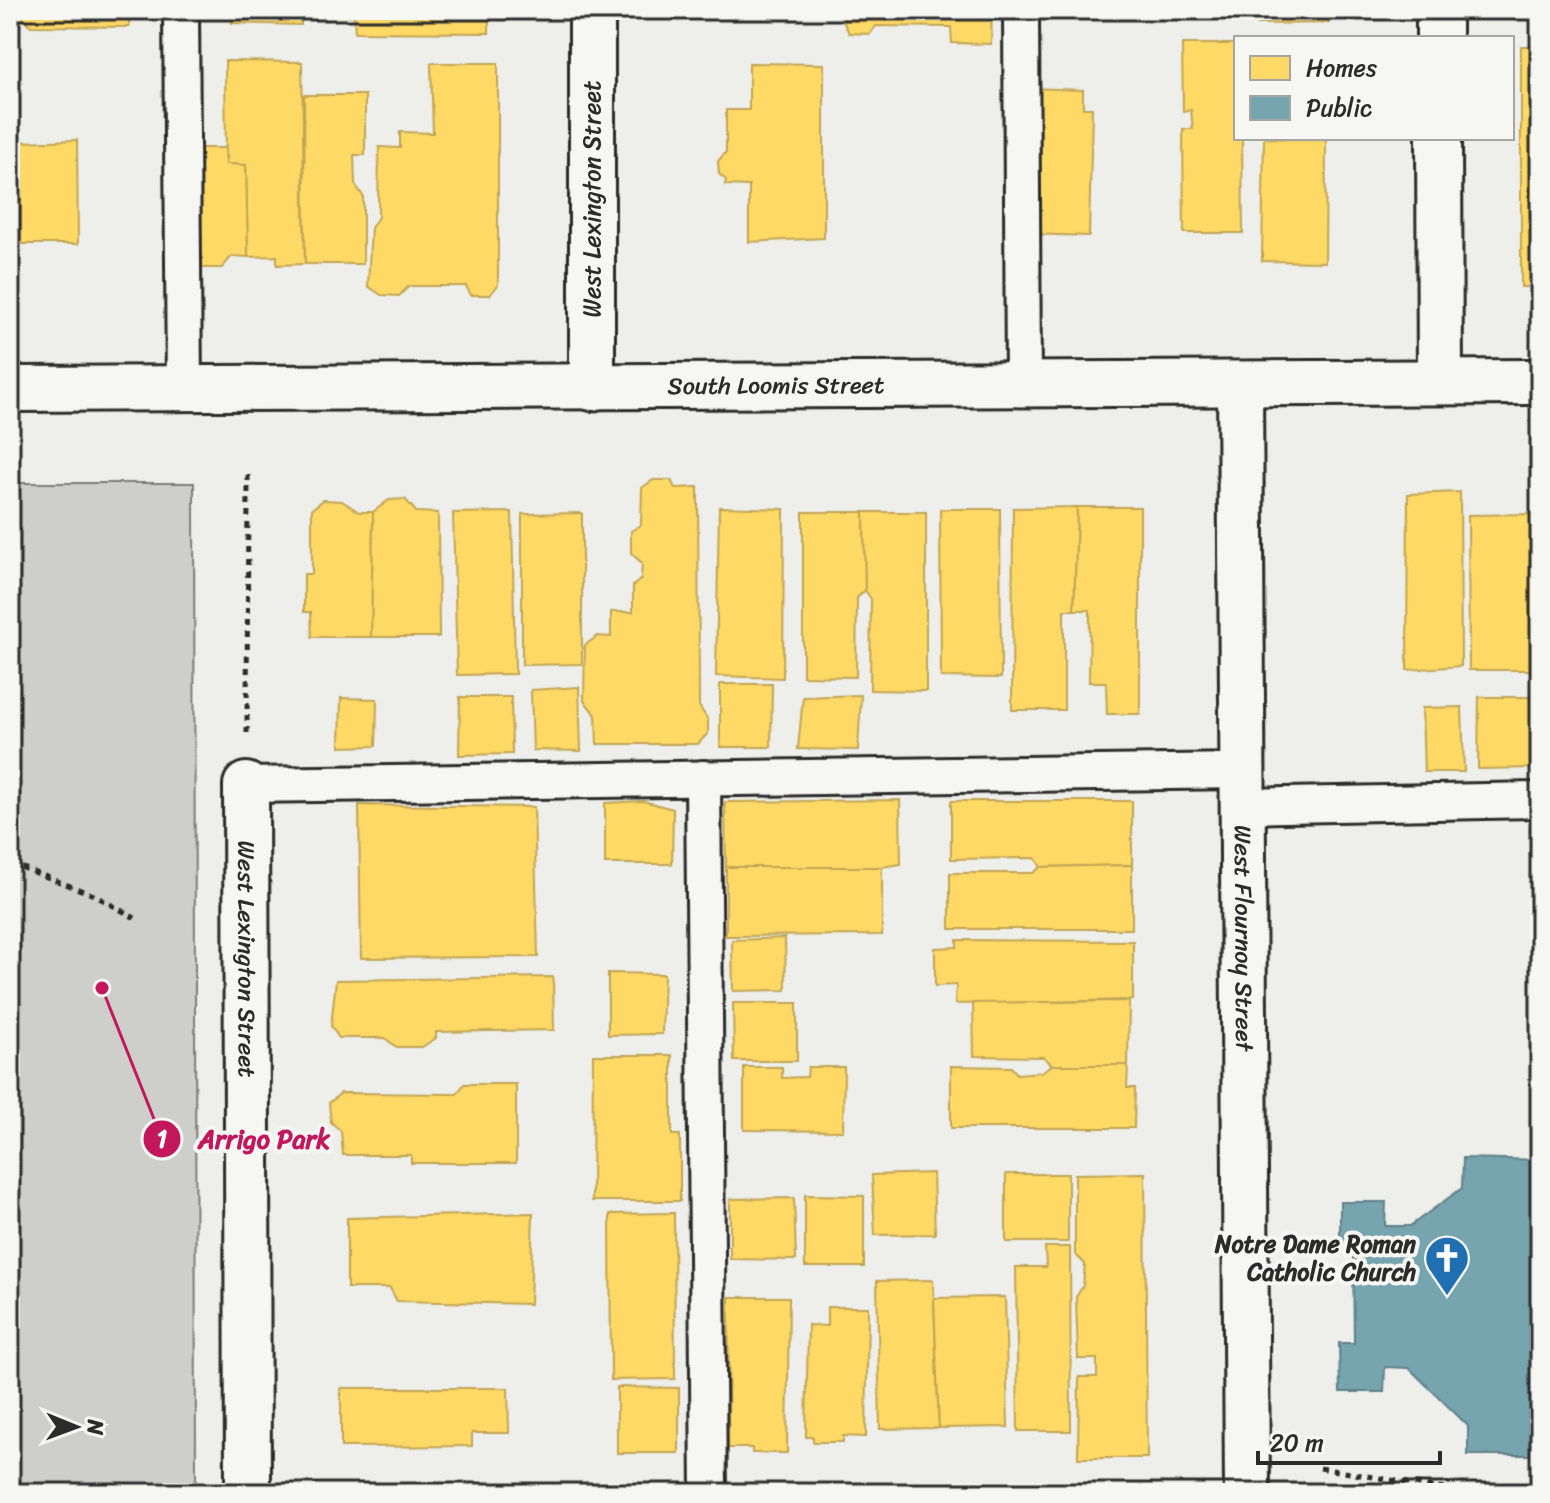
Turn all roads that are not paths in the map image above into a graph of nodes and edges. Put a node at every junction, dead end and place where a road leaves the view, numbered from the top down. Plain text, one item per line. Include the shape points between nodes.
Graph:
1 (181, 10) edge
2 (592, 10) edge
3 (1021, 10) edge
4 (1439, 10) edge
5 (1439, 36) edge
6 (1439, 140) edge
7 (1440, 382) junction
8 (1540, 382) edge
9 (1240, 384) junction
10 (1023, 386) junction
11 (184, 388) junction
12 (592, 388) junction
13 (10, 389) edge
14 (703, 778) junction
15 (246, 785) joint
16 (1242, 788) junction
17 (1540, 800) edge
18 (248, 1493) edge
19 (709, 1493) edge
20 (1247, 1493) edge

1 - 11 lane
2 - 12 street, West Lexington Street
3 - 10 lane
4 - 5 street
6 - 7 street
7 - 8 street, South Loomis Street
7 - 9 street, South Loomis Street
9 - 10 street, South Loomis Street
9 - 16 street, West Flournoy Street
10 - 12 street, South Loomis Street
11 - 12 street, South Loomis Street
11 - 13 street, South Loomis Street
14 - 15 lane
14 - 16 lane
14 - 19 lane
15 - 18 street, West Lexington Street
16 - 17 lane
16 - 20 street, West Flournoy Street

